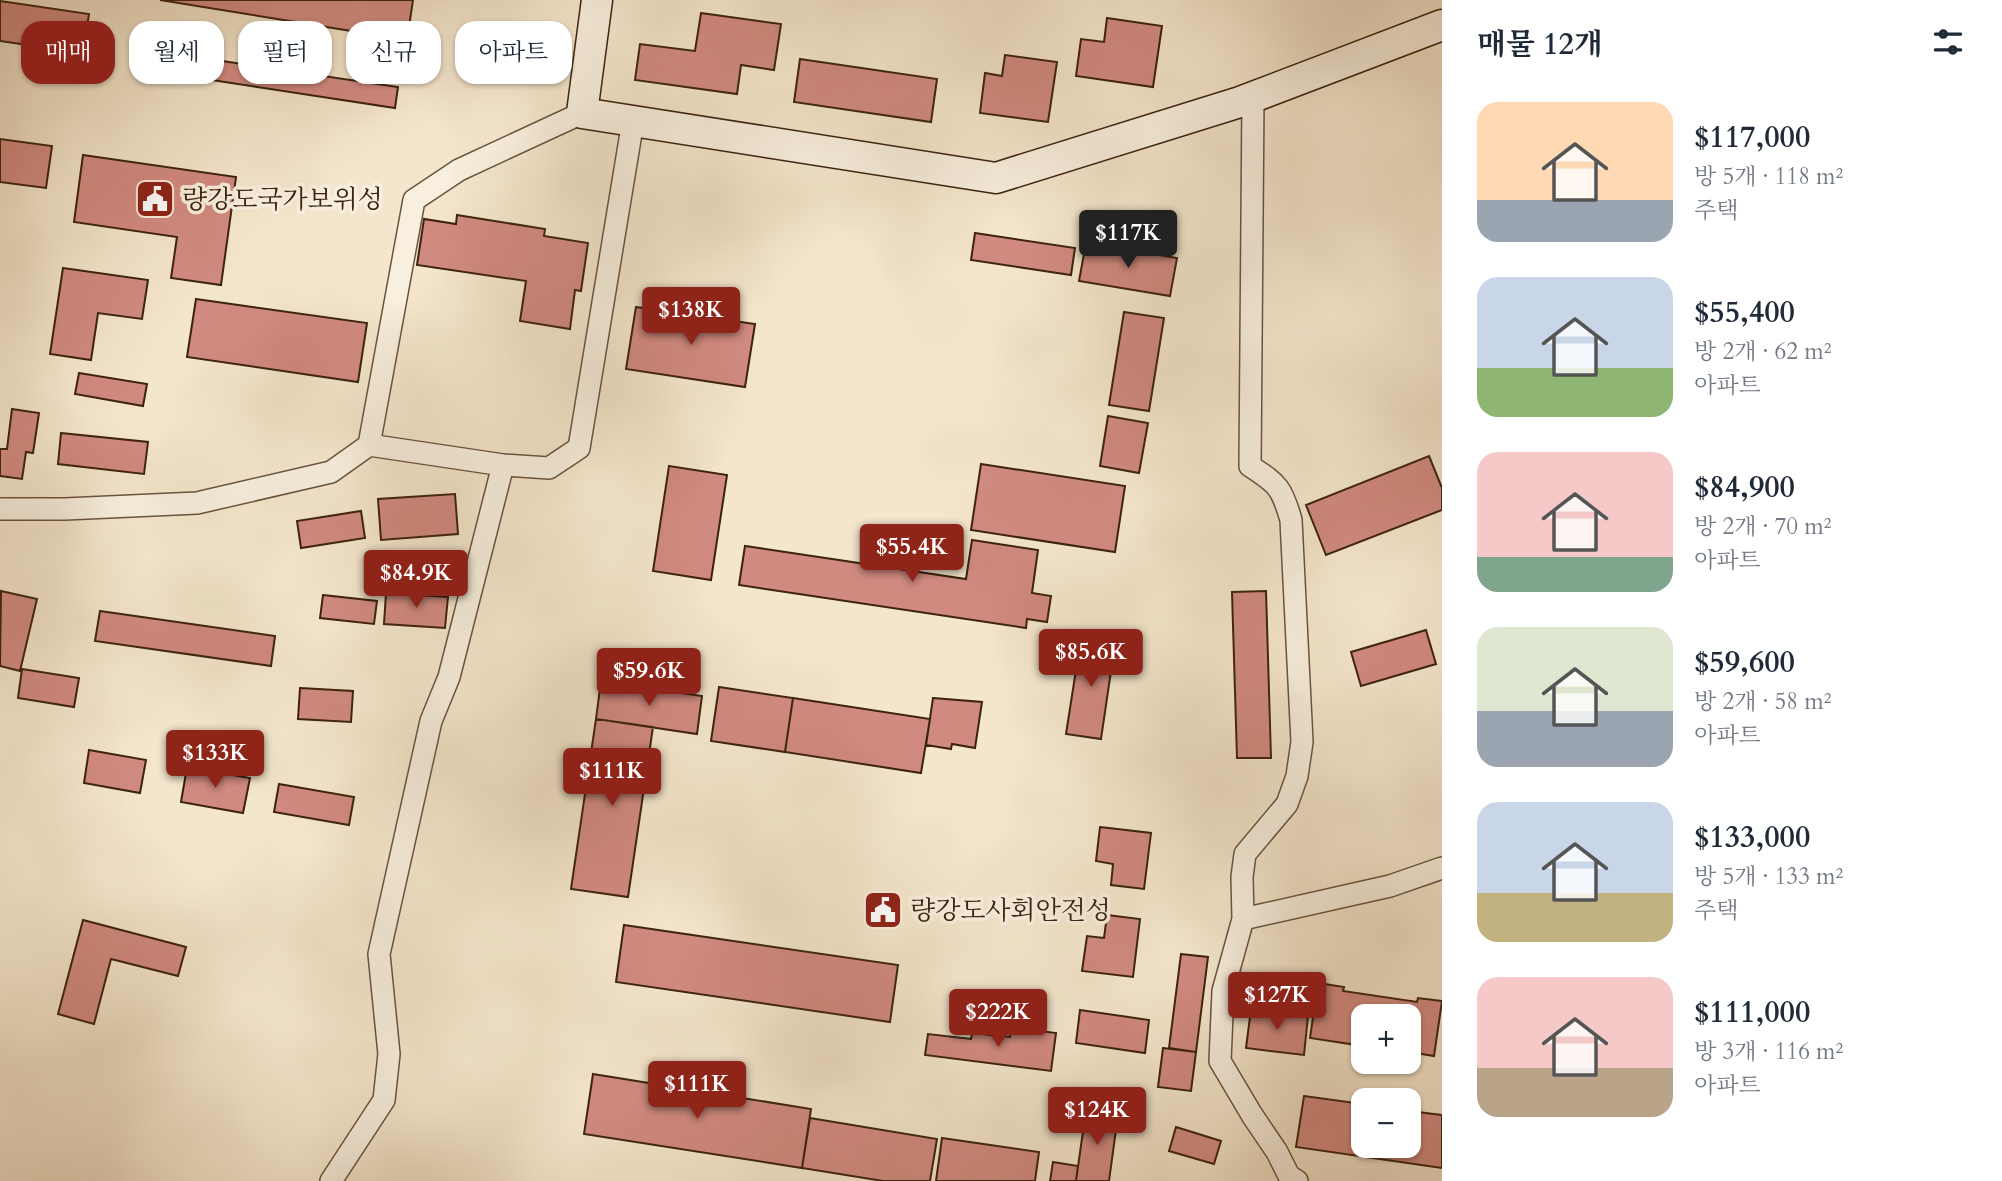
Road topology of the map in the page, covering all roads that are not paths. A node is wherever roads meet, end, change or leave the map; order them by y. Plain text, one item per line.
1 (597, 0) edge
2 (1442, 25) edge
3 (1253, 97) junction
4 (582, 113) junction
5 (633, 121) junction
6 (369, 445) junction
7 (503, 465) junction
8 (0, 509) edge
9 (1442, 867) edge
10 (1243, 919) junction
11 (331, 1181) edge
12 (1297, 1181) edge

1 - 4 main road
2 - 3 main road
3 - 5 main road
3 - 10 street
4 - 5 main road
4 - 6 street
5 - 7 street
6 - 7 street
6 - 8 street
7 - 11 street
9 - 10 street
10 - 12 street

